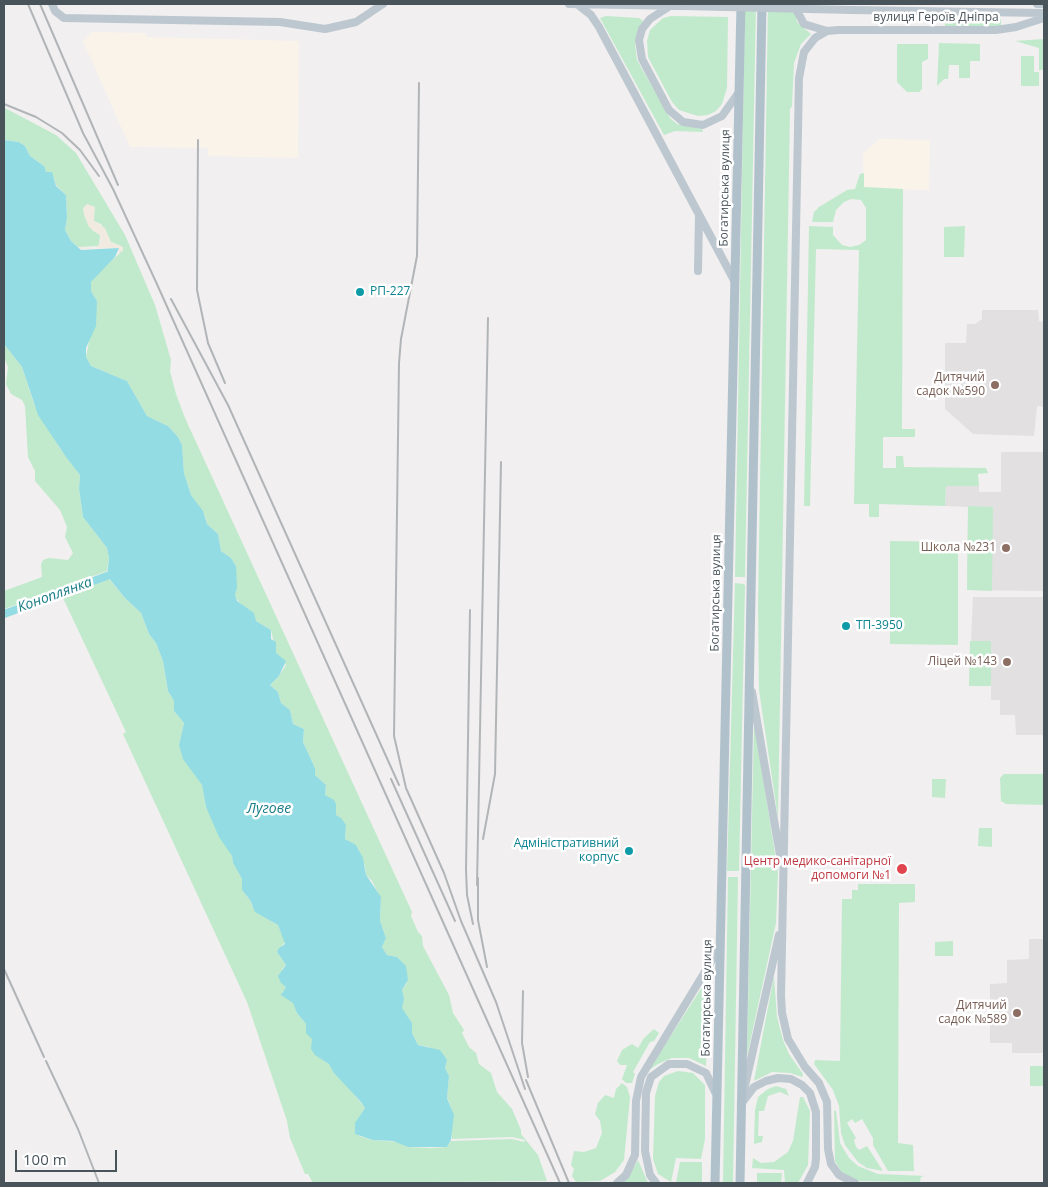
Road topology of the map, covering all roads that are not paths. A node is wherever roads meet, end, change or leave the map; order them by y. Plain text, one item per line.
1 (52, 4) edge
2 (383, 4) edge
3 (569, 4) edge
4 (577, 4) edge
5 (741, 4) edge
6 (762, 4) edge
7 (797, 4) edge
8 (1037, 4) edge
9 (1044, 4) edge
10 (670, 6) junction
11 (1044, 14) edge
12 (1044, 18) edge
13 (827, 31) junction
14 (739, 92) junction
15 (699, 213) junction
16 (698, 271) dead end
17 (736, 285) junction
18 (749, 678) junction
19 (784, 874) junction
20 (782, 918) junction
21 (720, 947) junction
22 (717, 1101) junction
23 (741, 1104) junction
24 (617, 1183) edge
25 (656, 1183) edge
26 (715, 1183) edge
27 (740, 1183) edge
28 (807, 1183) edge
29 (855, 1183) edge

1 - 2 main road
3 - 4 main road, вулиця Героїв Дніпра
4 - 10 main road, вулиця Героїв Дніпра
4 - 15 main road
5 - 14 main road, Богатирська вулиця
6 - 18 main road
7 - 13 main road
8 - 9 main road
10 - 11 main road, вулиця Героїв Дніпра, bridge
10 - 14 main road
12 - 13 main road, вулиця Героїв Дніпра
13 - 19 main road
14 - 17 main road, Богатирська вулиця
15 - 16 main road
15 - 17 main road
17 - 21 main road, Богатирська вулиця
18 - 19 main road
18 - 23 main road
19 - 20 main road
20 - 23 main road
20 - 29 main road
21 - 22 main road, Богатирська вулиця
21 - 24 main road
22 - 25 main road
22 - 26 main road, Богатирська вулиця
23 - 27 main road
23 - 28 main road

